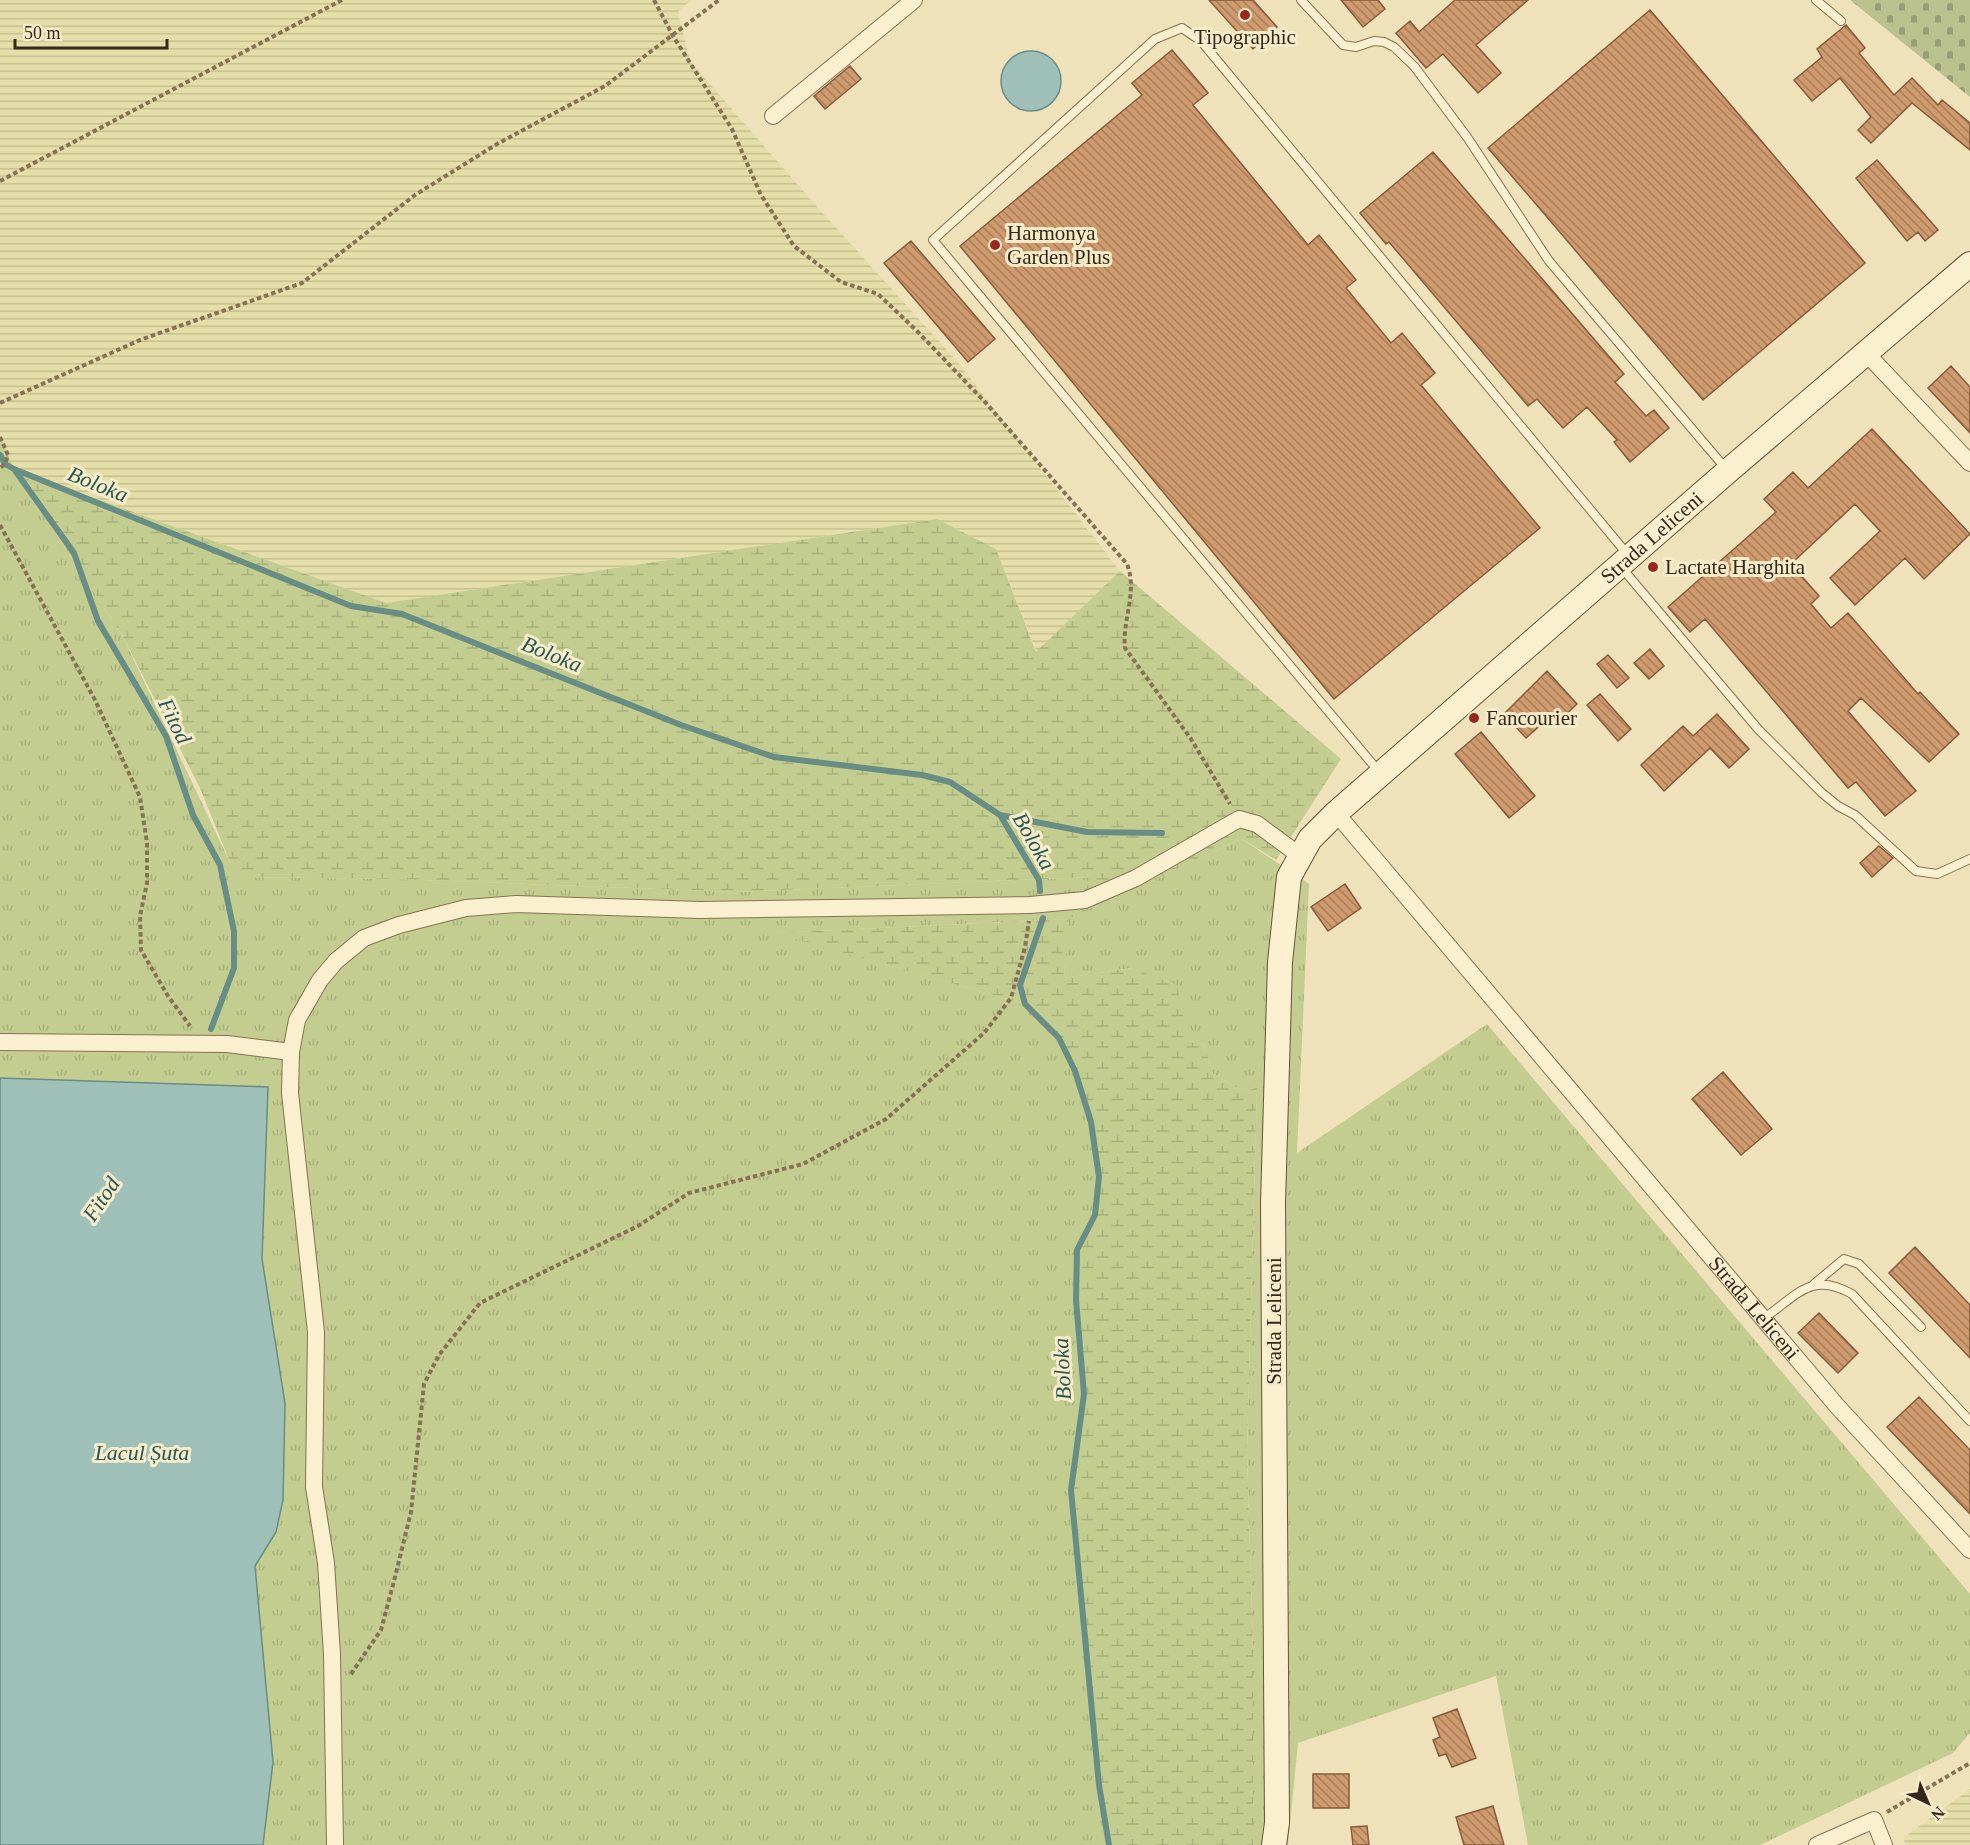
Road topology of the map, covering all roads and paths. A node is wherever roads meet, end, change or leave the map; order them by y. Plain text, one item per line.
1 (342, 0) edge
2 (654, 0) edge
3 (719, 0) edge
4 (914, 0) edge
5 (1301, 0) edge
6 (1816, 0) edge
7 (1841, 21) dead end
8 (673, 36) junction
9 (773, 116) dead end
10 (0, 181) edge
11 (1970, 264) edge
12 (1868, 354) junction
13 (1, 403) edge
14 (0, 437) edge
15 (1970, 463) edge
16 (0, 468) edge
17 (1728, 471) junction
18 (0, 525) edge
19 (1624, 561) junction
20 (1380, 773) junction
21 (1336, 813) junction
22 (1239, 819) junction
23 (1299, 855) junction
24 (1970, 859) edge
25 (1030, 905) junction
26 (0, 1042) edge
27 (203, 1044) junction
28 (291, 1052) junction
29 (1814, 1284) junction
30 (1764, 1318) junction
31 (1921, 1327) dead end
32 (1970, 1421) edge
33 (1970, 1550) edge
34 (333, 1700) junction
35 (1970, 1763) edge
36 (1874, 1820) junction
37 (335, 1845) edge
38 (1274, 1845) edge
39 (1817, 1845) edge
40 (1884, 1845) edge

1 - 10 path
2 - 8 path
3 - 8 path
4 - 9 street
5 - 17 lane
6 - 7 lane
8 - 13 path
8 - 22 path
11 - 12 main road, Strada Leliceni
12 - 15 street
12 - 17 main road, Strada Leliceni
14 - 16 path
17 - 19 main road, Strada Leliceni
18 - 27 path
19 - 20 main road, Strada Leliceni
19 - 20 lane
19 - 24 lane
20 - 21 main road, Strada Leliceni
21 - 23 main road, Strada Leliceni
21 - 30 street, Strada Leliceni
22 - 23 street
22 - 25 street
23 - 38 main road, Strada Leliceni
25 - 28 street
25 - 34 path
26 - 27 street
27 - 28 street
28 - 34 street
29 - 30 lane
29 - 31 lane
29 - 32 lane
30 - 33 street, Strada Leliceni
34 - 37 street
35 - 36 path
36 - 39 street
36 - 40 street

